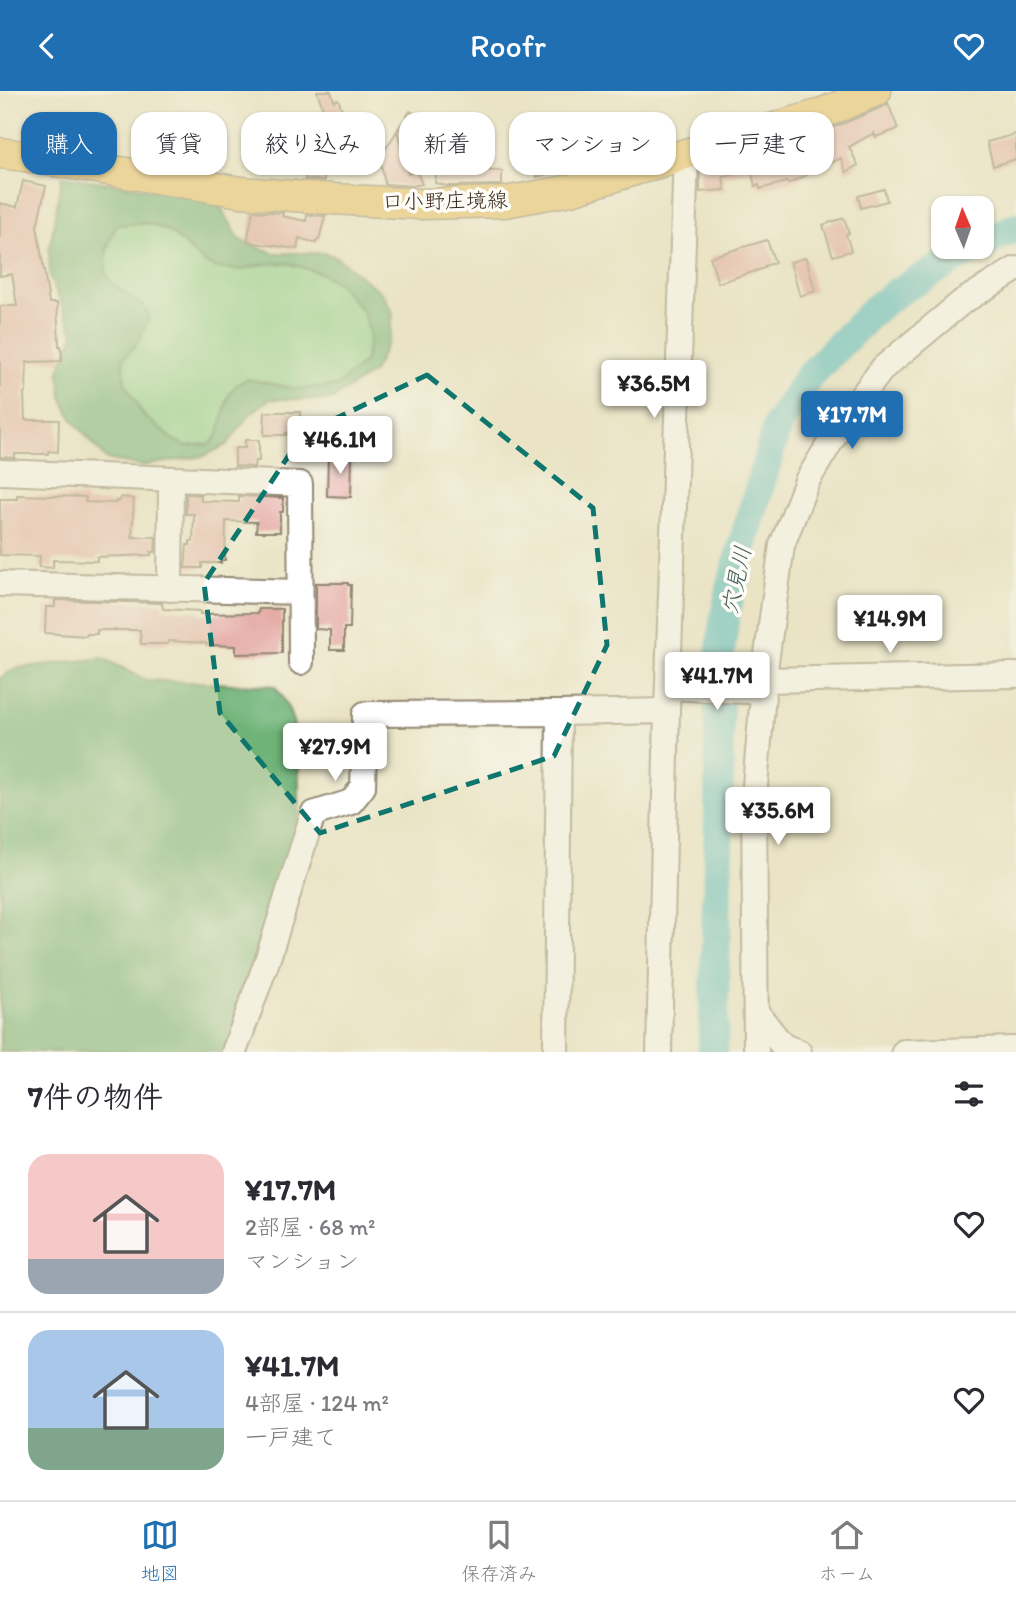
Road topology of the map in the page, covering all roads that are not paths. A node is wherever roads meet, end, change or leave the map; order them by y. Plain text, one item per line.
1 (876, 91) edge
2 (0, 153) edge
3 (686, 154) junction
4 (1016, 269) edge
5 (0, 472) edge
6 (171, 479) junction
7 (0, 584) edge
8 (170, 589) junction
9 (300, 592) junction
10 (301, 663) dead end
11 (1016, 675) edge
12 (756, 685) junction
13 (675, 695) junction
14 (559, 713) junction
15 (756, 1012) junction
16 (1016, 1049) edge
17 (234, 1052) edge
18 (556, 1052) edge
19 (659, 1052) edge
20 (756, 1052) edge
21 (800, 1052) edge
22 (904, 1052) edge

1 - 3 main road, 口小野庄境線
2 - 3 main road, 口小野庄境線
3 - 13 street
4 - 12 street
5 - 6 street
6 - 8 street
6 - 9 street
7 - 8 street
8 - 9 street
9 - 10 street
11 - 12 street
12 - 13 street
12 - 15 street
13 - 14 street
13 - 19 street
14 - 17 street
14 - 18 street
15 - 20 street
15 - 21 street
16 - 22 street

